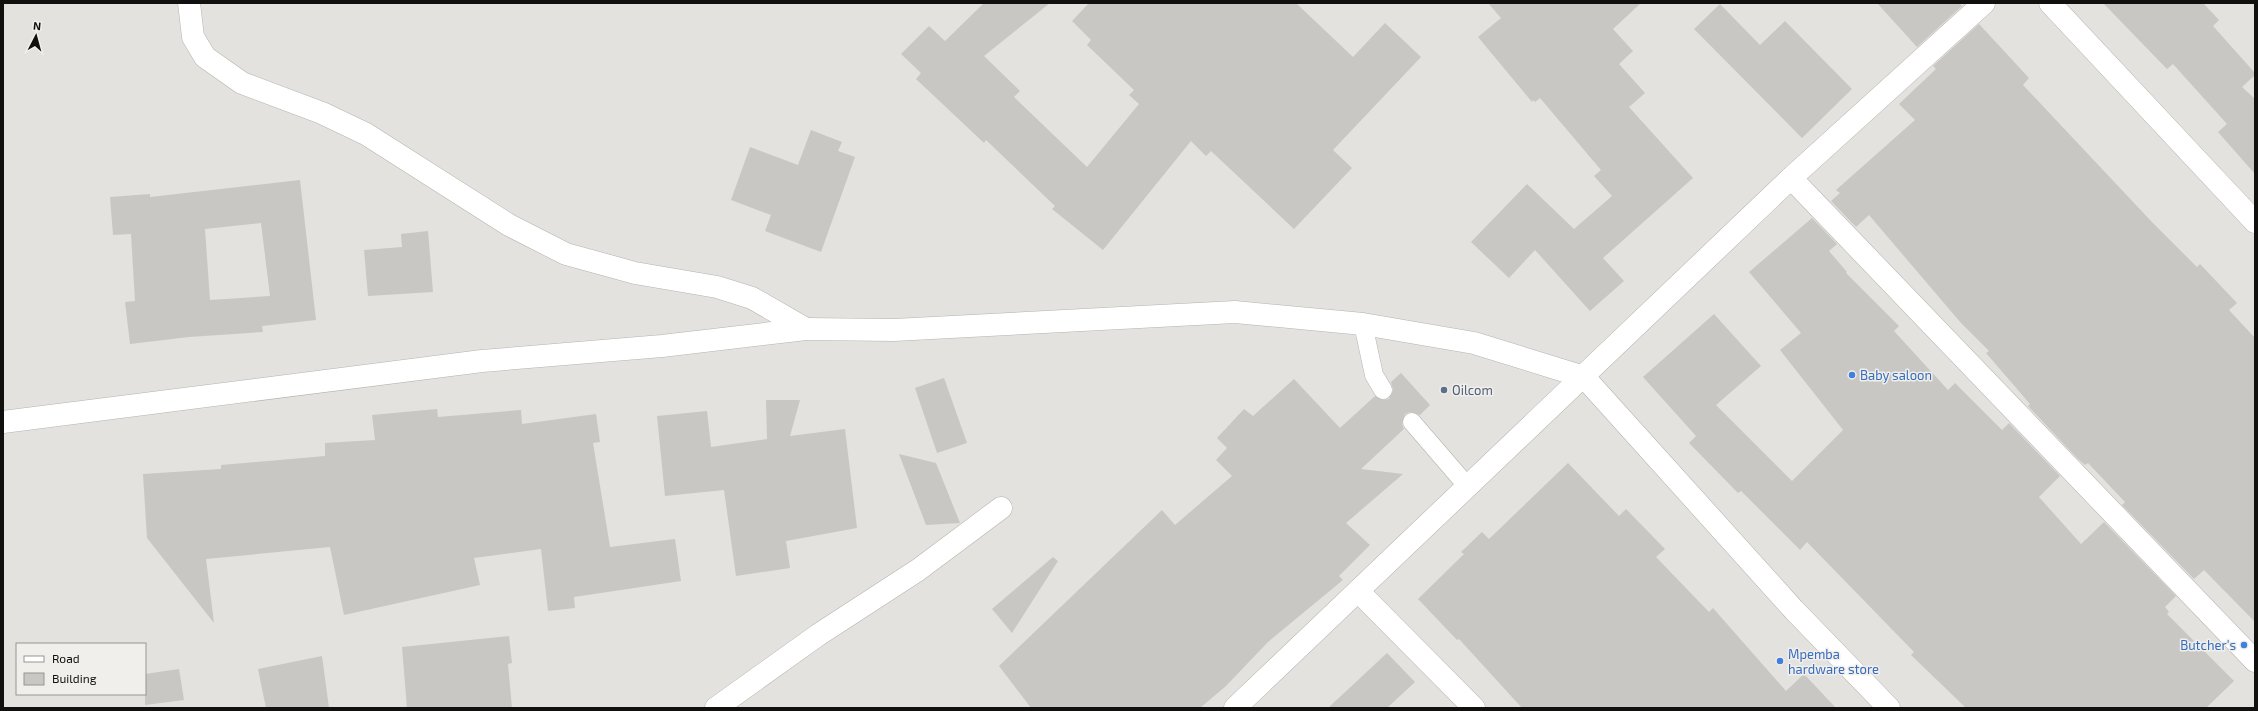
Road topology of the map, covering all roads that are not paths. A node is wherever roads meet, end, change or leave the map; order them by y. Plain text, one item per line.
1 (189, 3) edge
2 (1984, 3) edge
3 (2050, 3) edge
4 (1791, 178) junction
5 (2255, 222) edge
6 (1363, 324) junction
7 (806, 328) junction
8 (1584, 377) junction
9 (1382, 390) dead end
10 (3, 422) edge
11 (1412, 422) dead end
12 (1468, 487) junction
13 (1001, 508) dead end
14 (1358, 591) junction
15 (2255, 661) edge
16 (716, 708) edge
17 (1235, 708) edge
18 (1474, 708) edge
19 (1889, 708) edge

1 - 7 street
2 - 4 street
3 - 5 street
4 - 8 street
4 - 15 street
6 - 7 street
6 - 8 street
6 - 9 lane
7 - 10 street
8 - 12 street
8 - 19 street
11 - 12 lane
12 - 14 street
13 - 16 street
14 - 17 street
14 - 18 street

